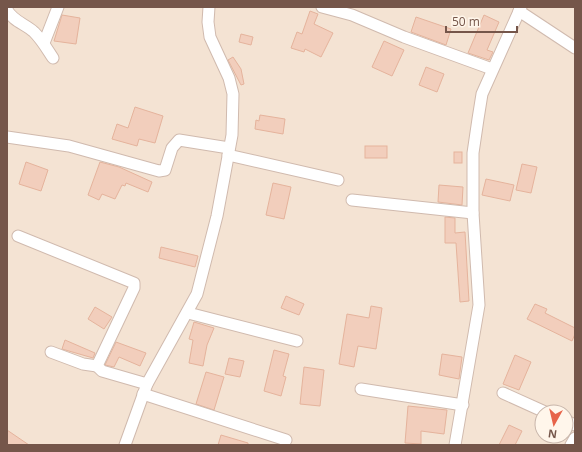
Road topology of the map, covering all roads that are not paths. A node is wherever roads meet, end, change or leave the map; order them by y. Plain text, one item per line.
1 (58, 7) edge
2 (209, 7) edge
3 (322, 7) edge
4 (520, 9) edge
5 (7, 10) edge
6 (44, 43) junction
7 (575, 48) edge
8 (53, 58) dead end
9 (492, 69) junction
10 (7, 137) edge
11 (229, 152) junction
12 (338, 180) dead end
13 (352, 200) dead end
14 (473, 213) junction
15 (18, 236) dead end
16 (188, 313) junction
17 (297, 341) dead end
18 (51, 352) dead end
19 (97, 366) junction
20 (145, 389) junction
21 (361, 389) dead end
22 (503, 393) dead end
23 (463, 405) junction
24 (534, 407) edge
25 (575, 438) edge
26 (286, 440) dead end
27 (125, 445) edge
28 (455, 445) edge
29 (572, 445) edge

1 - 6 street
2 - 11 street
3 - 9 street
4 - 7 street
4 - 9 street
5 - 6 street
6 - 8 street
9 - 14 street
10 - 11 street
11 - 12 street
11 - 16 street
13 - 14 street
14 - 23 street
15 - 19 street
16 - 17 street
16 - 20 street
18 - 19 street
19 - 20 street
20 - 26 street
20 - 27 street
21 - 23 street
22 - 24 street
23 - 28 street
25 - 29 street

